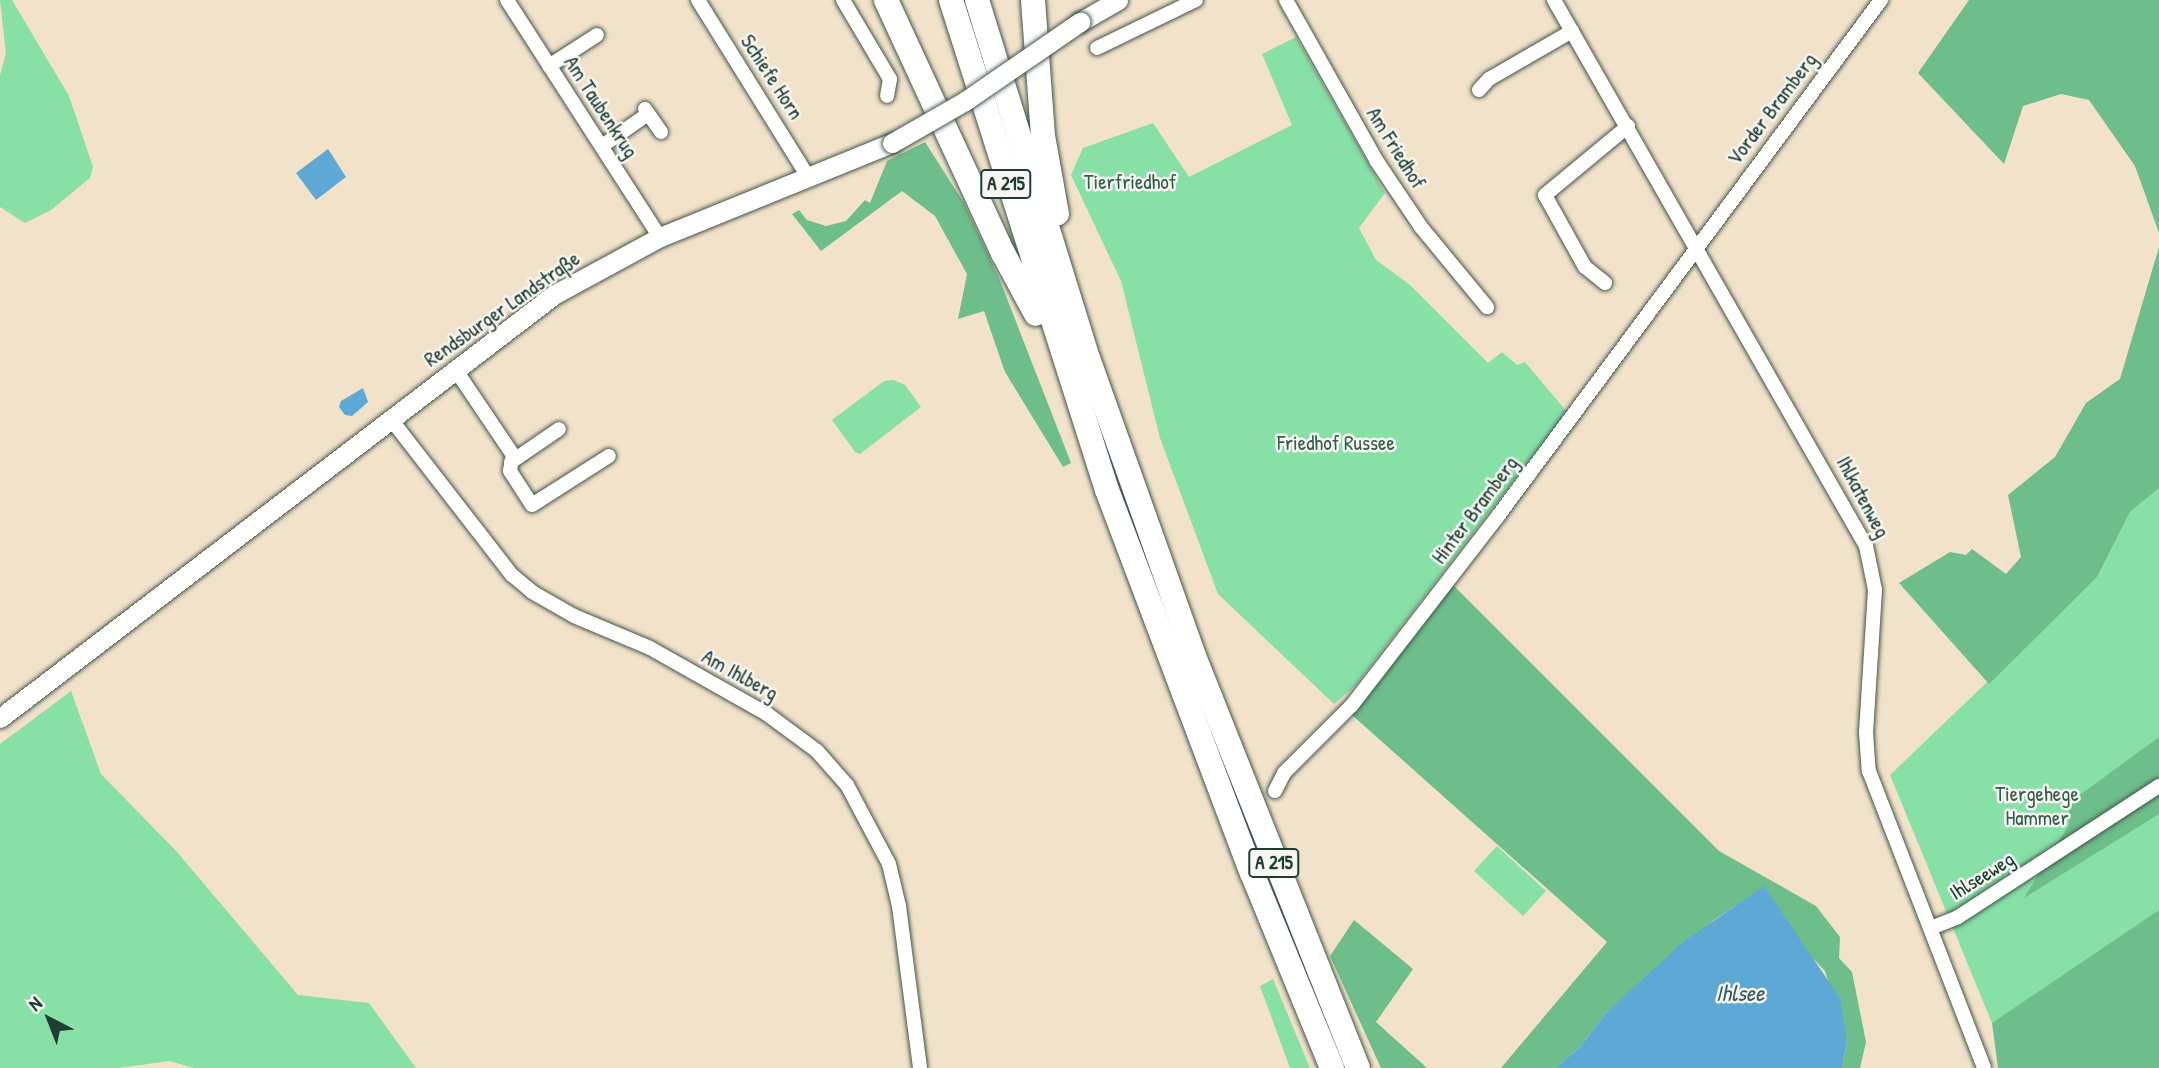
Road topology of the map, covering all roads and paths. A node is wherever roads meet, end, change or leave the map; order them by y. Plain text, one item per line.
1 (507, 0) edge
2 (698, 0) edge
3 (844, 0) edge
4 (886, 0) edge
5 (951, 0) edge
6 (977, 0) edge
7 (1033, 0) edge
8 (1118, 0) edge
9 (1196, 0) edge
10 (1286, 0) edge
11 (1554, 0) edge
12 (1881, 0) edge
13 (1572, 31) junction
14 (596, 34) dead end
15 (1097, 48) dead end
16 (549, 66) junction
17 (1479, 90) dead end
18 (887, 96) dead end
19 (1629, 126) junction
20 (661, 132) dead end
21 (601, 146) junction
22 (808, 178) junction
23 (660, 237) junction
24 (1697, 243) junction
25 (1605, 284) dead end
26 (1487, 307) dead end
27 (1077, 362) junction
28 (455, 369) junction
29 (395, 414) junction
30 (559, 429) dead end
31 (609, 456) dead end
32 (511, 462) junction
33 (0, 718) edge
34 (2159, 786) edge
35 (1275, 791) dead end
36 (1931, 928) junction
37 (920, 1068) edge
38 (1332, 1068) edge
39 (1358, 1068) edge
40 (1983, 1068) edge

1 - 16 street, Am Taubenkrug
2 - 22 street, Schiefe Horn
3 - 18 street
4 - 27 highway
5 - 27 highway, A 215
6 - 27 highway, A 215
7 - 27 highway
8 - 22 street, Rendsburger Landstraße, bridge
9 - 15 street
10 - 26 street, Am Friedhof
11 - 13 street, Ihlkatenweg
12 - 24 street, Vorder Bramberg
13 - 17 street
13 - 19 street, Ihlkatenweg
14 - 16 street
16 - 21 street, Am Taubenkrug
19 - 24 street, Ihlkatenweg
19 - 25 street
20 - 21 street
21 - 23 street, Am Taubenkrug
22 - 23 street, Rendsburger Landstraße
23 - 28 street, Rendsburger Landstraße
24 - 35 street, Hinter Bramberg
24 - 36 street, Ihlkatenweg
27 - 38 highway, A 215
27 - 39 highway, A 215
28 - 29 street, Rendsburger Landstraße
28 - 32 street
29 - 33 street, Rendsburger Landstraße
29 - 37 street, Am Ihlberg
30 - 32 street
31 - 32 street
34 - 36 street, Ihlseeweg
36 - 40 street, Ihlkatenweg

